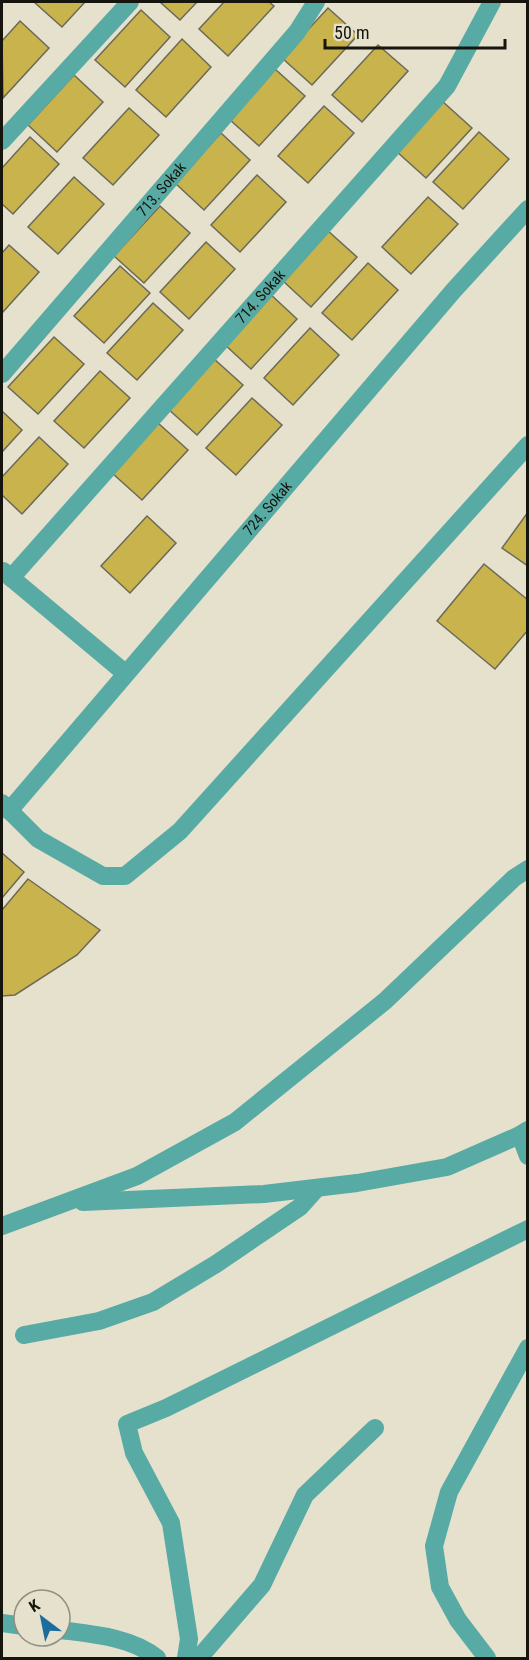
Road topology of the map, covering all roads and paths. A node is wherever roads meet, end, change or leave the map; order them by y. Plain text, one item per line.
1 (130, 2) edge
2 (316, 2) edge
3 (492, 2) edge
4 (2, 141) edge
5 (528, 209) edge
6 (2, 374) edge
7 (528, 445) edge
8 (6, 574) edge
9 (125, 673) junction
10 (5, 807) edge
11 (528, 869) edge
12 (524, 1133) edge
13 (528, 1156) edge
14 (317, 1188) junction
15 (66, 1203) junction
16 (2, 1226) edge
17 (528, 1229) edge
18 (24, 1335) dead end
19 (528, 1348) edge
20 (375, 1428) dead end
21 (72, 1632) edge
22 (157, 1659) edge
23 (186, 1659) edge
24 (199, 1659) edge
25 (487, 1659) edge

1 - 4 street
2 - 6 street, 713. Sokak
3 - 8 street, 714. Sokak
5 - 9 street, 724. Sokak
7 - 10 street
8 - 9 street
9 - 10 street, 724. Sokak
11 - 15 street
12 - 13 street
12 - 14 street
14 - 15 street
14 - 18 street
15 - 16 street
17 - 23 street
19 - 25 street
20 - 24 street
21 - 22 street

